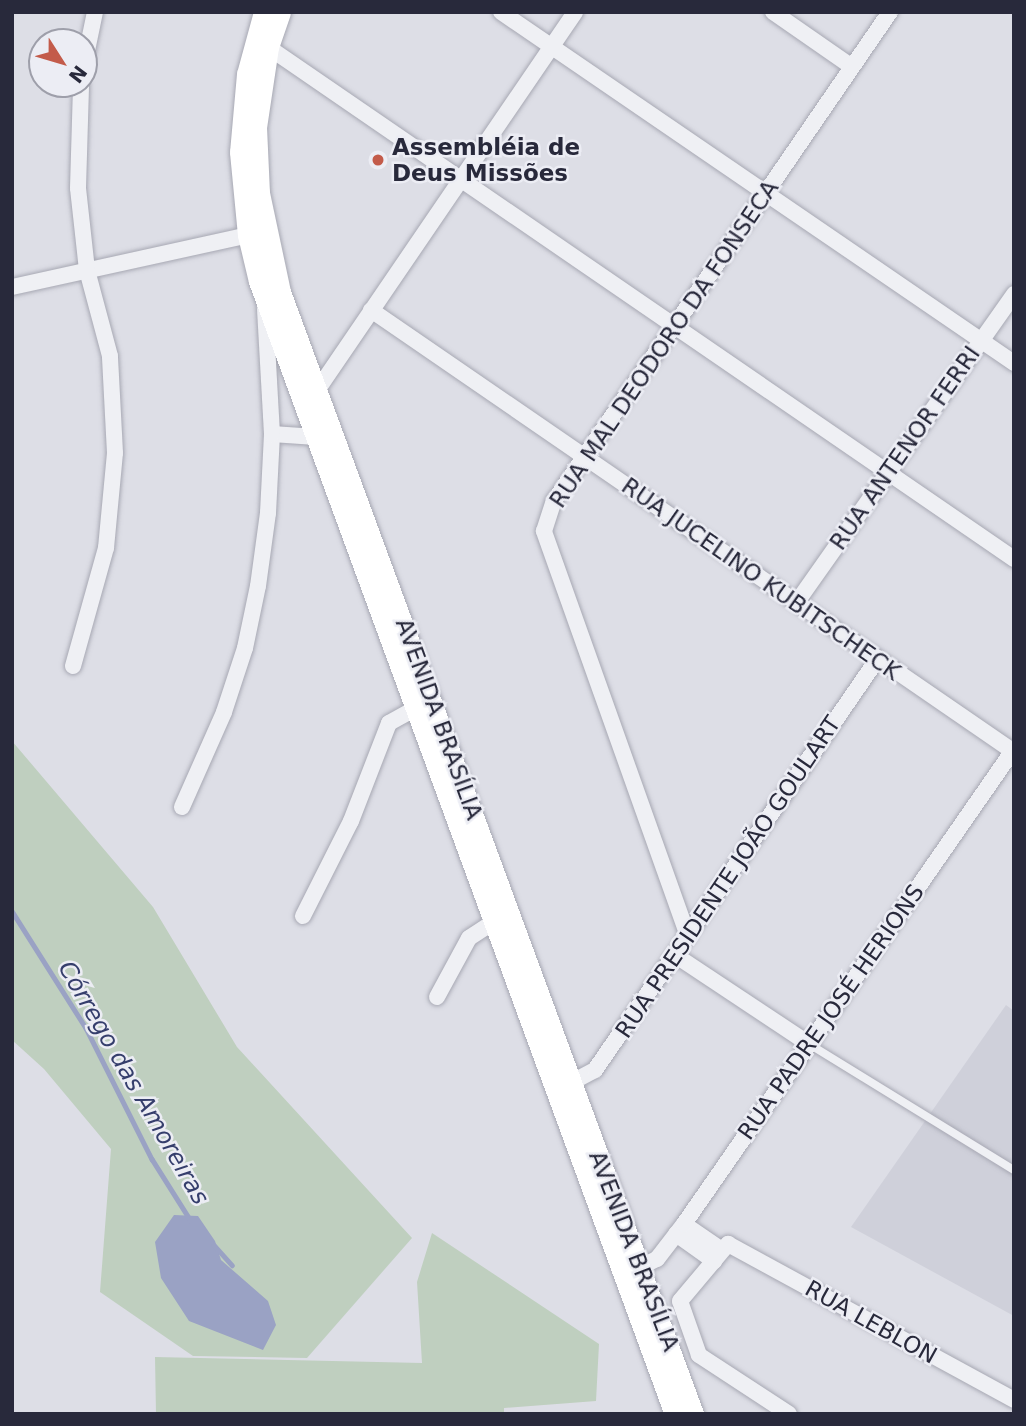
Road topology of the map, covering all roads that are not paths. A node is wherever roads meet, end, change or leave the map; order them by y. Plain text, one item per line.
1 (264, 12) edge
2 (280, 12) edge
3 (501, 12) edge
4 (575, 12) edge
5 (773, 12) edge
6 (890, 12) edge
7 (268, 47) junction
8 (552, 47) junction
9 (852, 67) junction
10 (81, 98) edge
11 (461, 179) junction
12 (765, 193) junction
13 (248, 235) junction
14 (87, 270) junction
15 (12, 287) edge
16 (1014, 294) edge
17 (264, 295) junction
18 (371, 310) junction
19 (675, 325) junction
20 (981, 341) junction
21 (1014, 363) edge
22 (317, 392) junction
23 (272, 434) junction
24 (316, 437) junction
25 (584, 457) junction
26 (889, 473) junction
27 (1014, 559) edge
28 (797, 602) junction
29 (877, 659) junction
30 (73, 666) dead end
31 (416, 708) junction
32 (1013, 751) edge
33 (182, 807) dead end
34 (303, 916) dead end
35 (492, 923) junction
36 (688, 936) junction
37 (675, 955) junction
38 (437, 997) dead end
39 (809, 1044) junction
40 (564, 1087) junction
41 (1014, 1170) edge
42 (680, 1229) junction
43 (721, 1252) junction
44 (632, 1271) junction
45 (1014, 1400) edge
46 (675, 1414) edge
47 (694, 1414) edge
48 (789, 1414) edge

1 - 13 main road, AVENIDA BRASÍLIA
2 - 7 main road, AVENIDA BRASÍLIA
3 - 8 street
4 - 8 street
5 - 9 street
6 - 9 street, RUA MAL DEODORO DA FONSECA
7 - 11 street
7 - 22 main road, AVENIDA BRASÍLIA
8 - 11 street
8 - 12 street
9 - 12 street, RUA MAL DEODORO DA FONSECA
10 - 14 street
11 - 18 street
11 - 19 street
12 - 19 street, RUA MAL DEODORO DA FONSECA
12 - 20 street
13 - 14 street
13 - 17 main road, AVENIDA BRASÍLIA
14 - 15 street
14 - 30 street
16 - 20 street, RUA ANTENOR FERRI
17 - 23 street
17 - 24 main road, AVENIDA BRASÍLIA
18 - 22 street
18 - 25 street, RUA JUCELINO KUBITSCHECK
19 - 25 street, RUA MAL DEODORO DA FONSECA
19 - 26 street
20 - 21 street
20 - 26 street, RUA ANTENOR FERRI
22 - 40 main road, AVENIDA BRASÍLIA
23 - 24 street
23 - 33 street
24 - 31 main road, AVENIDA BRASÍLIA
25 - 28 street, RUA JUCELINO KUBITSCHECK
25 - 36 street, RUA MAL DEODORO DA FONSECA
26 - 27 street
26 - 28 street, RUA ANTENOR FERRI
28 - 29 street, RUA JUCELINO KUBITSCHECK
29 - 32 street, RUA JUCELINO KUBITSCHECK
29 - 36 street, RUA PRESIDENTE JOÃO GOULART
31 - 34 street
31 - 35 main road, AVENIDA BRASÍLIA
32 - 39 street, RUA PADRE JOSÉ HERIONS
35 - 38 street
35 - 40 main road, AVENIDA BRASÍLIA
36 - 37 street, RUA PRESIDENTE JOÃO GOULART
37 - 39 street
37 - 40 street, RUA PRESIDENTE JOÃO GOULART
39 - 41 lane
39 - 42 street, RUA PADRE JOSÉ HERIONS
40 - 44 main road, AVENIDA BRASÍLIA
42 - 43 street, RUA LEBLON
42 - 44 street, RUA PADRE JOSÉ HERIONS
43 - 45 street, RUA LEBLON
43 - 48 street
44 - 46 main road, AVENIDA BRASÍLIA
44 - 47 main road, AVENIDA BRASÍLIA

